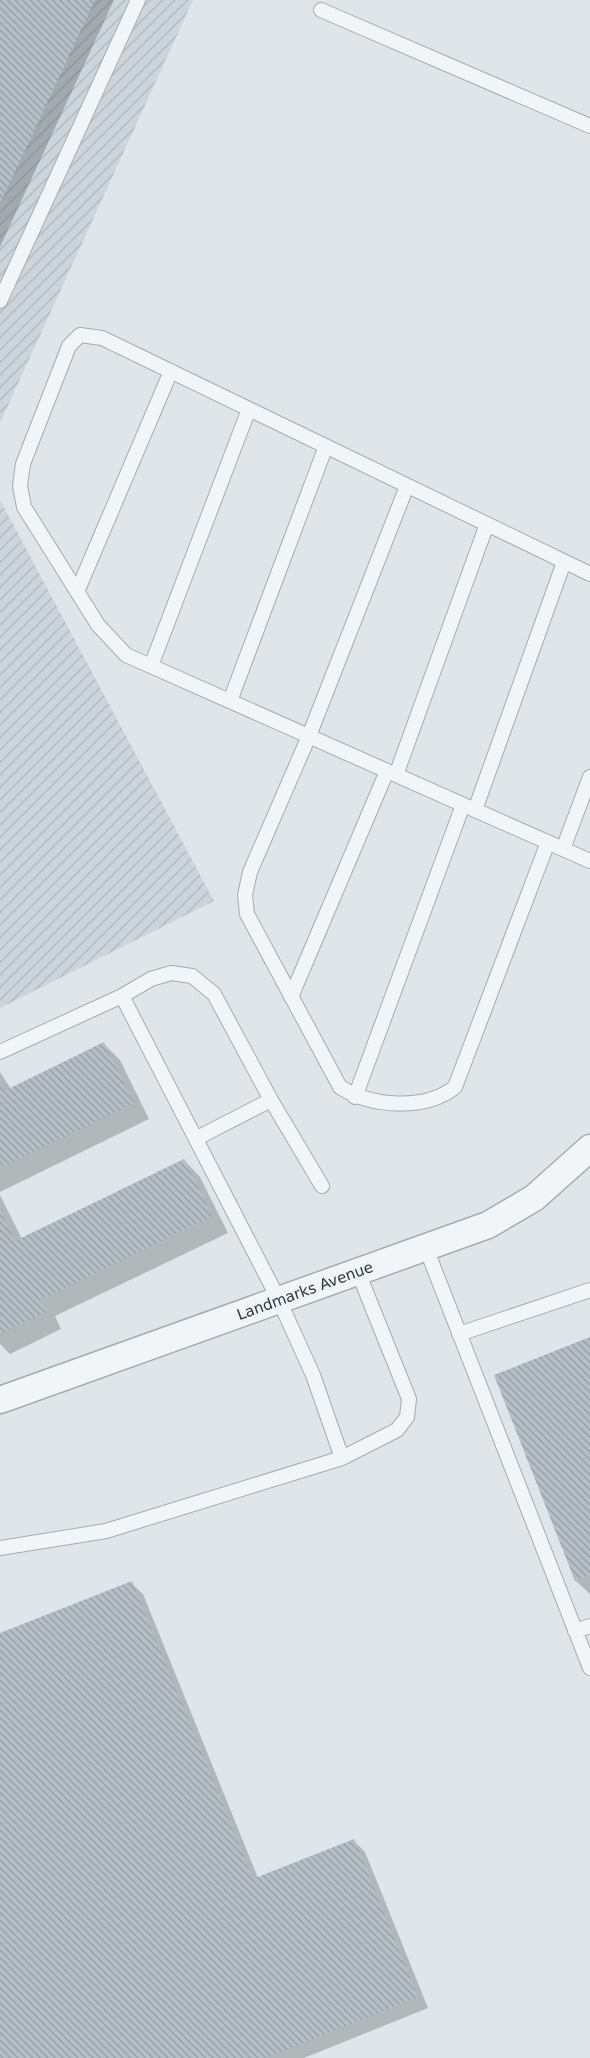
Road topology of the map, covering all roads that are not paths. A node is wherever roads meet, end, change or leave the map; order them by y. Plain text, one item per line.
1 (138, 0) edge
2 (321, 10) dead end
3 (590, 126) edge
4 (0, 301) edge
5 (171, 371) junction
6 (249, 409) junction
7 (326, 446) junction
8 (408, 486) junction
9 (487, 524) junction
10 (564, 562) junction
11 (590, 574) edge
12 (77, 592) junction
13 (151, 666) junction
14 (230, 701) junction
15 (309, 736) junction
16 (392, 773) junction
17 (590, 777) edge
18 (469, 807) junction
19 (548, 842) junction
20 (564, 849) junction
21 (590, 861) edge
22 (122, 996) junction
23 (291, 996) junction
24 (0, 1052) edge
25 (355, 1097) junction
26 (271, 1100) junction
27 (197, 1138) junction
28 (590, 1148) edge
29 (322, 1186) dead end
30 (426, 1248) junction
31 (358, 1272) junction
32 (590, 1290) edge
33 (279, 1300) junction
34 (459, 1334) junction
35 (0, 1400) edge
36 (342, 1458) junction
37 (0, 1548) edge
38 (590, 1626) edge
39 (575, 1631) junction
40 (590, 1668) edge

1 - 4 lane
2 - 3 lane
5 - 6 lane
5 - 12 lane
5 - 12 lane
6 - 7 lane
6 - 13 lane
7 - 8 lane
7 - 14 lane
8 - 9 lane
8 - 15 lane
9 - 10 lane
9 - 16 lane
10 - 11 lane
10 - 18 lane
12 - 13 lane
13 - 14 lane
14 - 15 lane
15 - 16 lane
15 - 23 lane
16 - 18 lane
16 - 23 lane
17 - 20 lane
18 - 19 lane
18 - 25 lane
19 - 20 lane
19 - 25 lane
20 - 21 lane
22 - 24 lane
22 - 26 lane
22 - 27 lane
23 - 25 lane
26 - 27 lane
26 - 29 lane
27 - 33 lane
28 - 30 street, Landmarks Avenue
30 - 31 street, Landmarks Avenue
30 - 34 lane
31 - 33 street, Landmarks Avenue
31 - 36 lane
32 - 34 lane
33 - 35 street, Landmarks Avenue
33 - 36 lane
34 - 39 lane
36 - 37 lane
38 - 39 lane
39 - 40 lane

